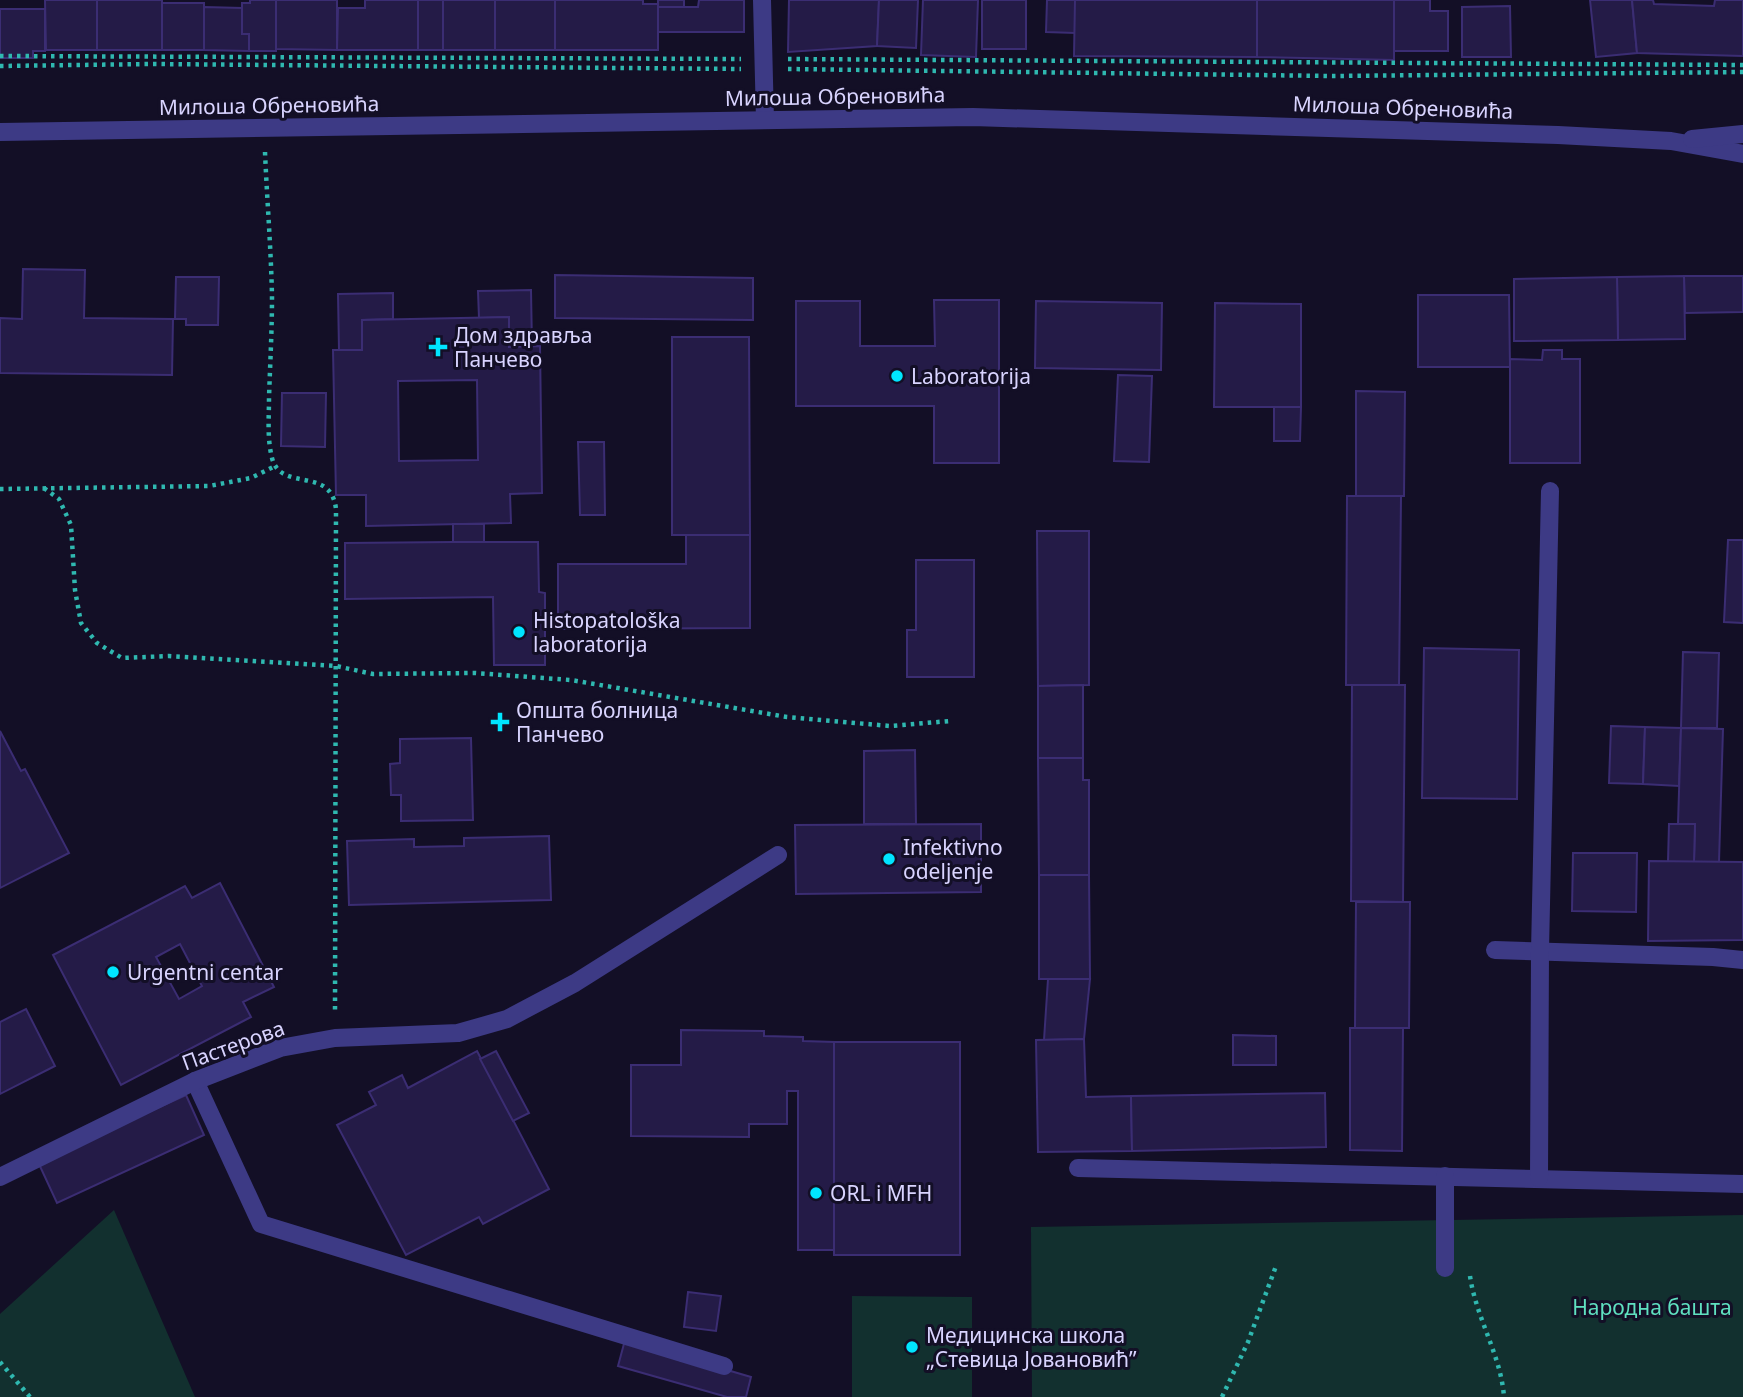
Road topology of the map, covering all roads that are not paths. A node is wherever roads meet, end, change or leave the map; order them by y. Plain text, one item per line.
1 (762, 0) edge
2 (765, 120) junction
3 (0, 132) edge
4 (1743, 134) edge
5 (1671, 141) junction
6 (1738, 155) edge
7 (1550, 491) dead end
8 (778, 855) dead end
9 (1495, 950) dead end
10 (1540, 951) junction
11 (1743, 960) edge
12 (195, 1081) junction
13 (1078, 1168) dead end
14 (1445, 1176) junction
15 (0, 1177) edge
16 (1539, 1178) junction
17 (1743, 1184) edge
18 (1445, 1268) dead end
19 (724, 1366) dead end

1 - 2 street
2 - 3 street, Милоша Обреновића
2 - 5 street, Милоша Обреновића
4 - 5 street
5 - 6 street
7 - 10 street
8 - 12 street, Пастерова
9 - 10 street
10 - 11 street
10 - 16 street
12 - 15 street, Пастерова
12 - 19 street
13 - 14 street
14 - 16 street
14 - 18 street
16 - 17 street

